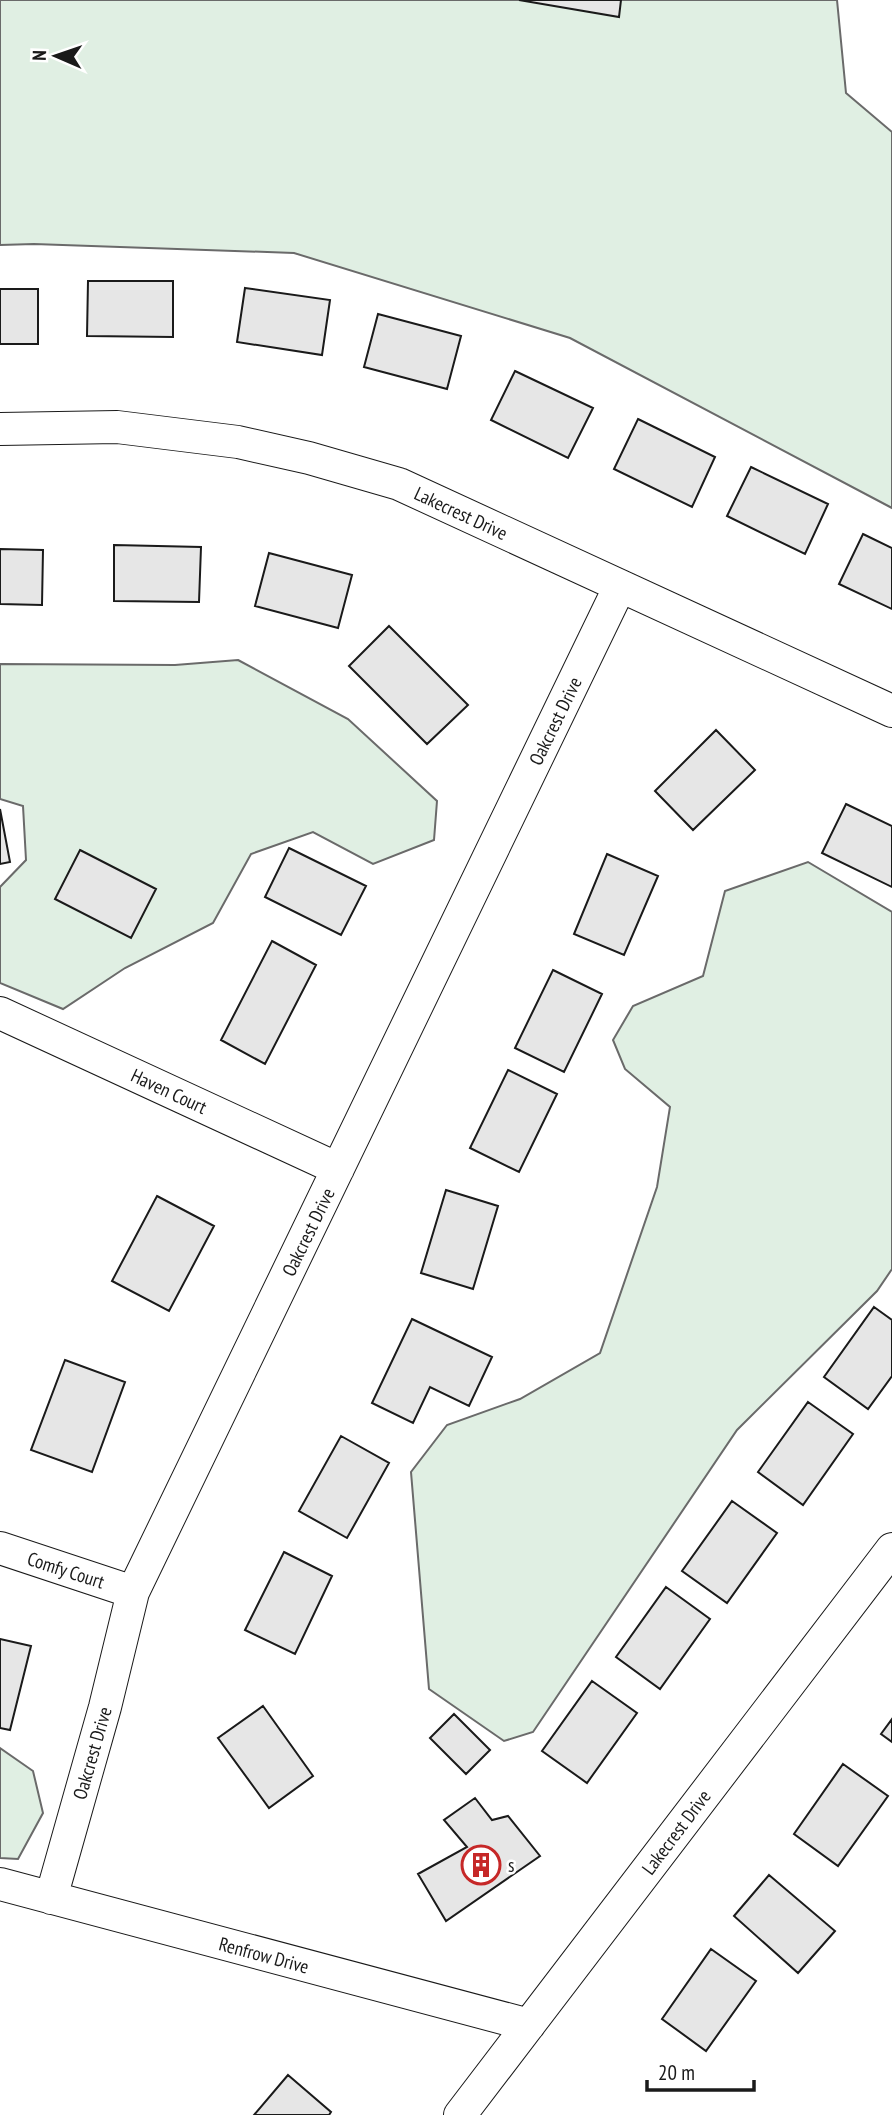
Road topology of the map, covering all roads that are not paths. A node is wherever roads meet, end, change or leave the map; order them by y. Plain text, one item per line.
1 (0, 429) edge
2 (620, 586) junction
3 (892, 711) edge
4 (0, 1013) edge
5 (338, 1169) junction
6 (0, 1548) edge
7 (892, 1549) edge
8 (133, 1592) junction
9 (0, 1884) edge
10 (51, 1898) junction
11 (528, 2025) junction
12 (460, 2115) edge

1 - 2 street, Lakecrest Drive
2 - 3 street, Lakecrest Drive
2 - 5 street, Oakcrest Drive
4 - 5 street, Haven Court
5 - 8 street, Oakcrest Drive
6 - 8 street, Comfy Court
7 - 11 street, Lakecrest Drive
8 - 10 street, Oakcrest Drive
9 - 10 street, Renfrow Drive
10 - 11 street, Renfrow Drive
11 - 12 street, Lakecrest Drive

